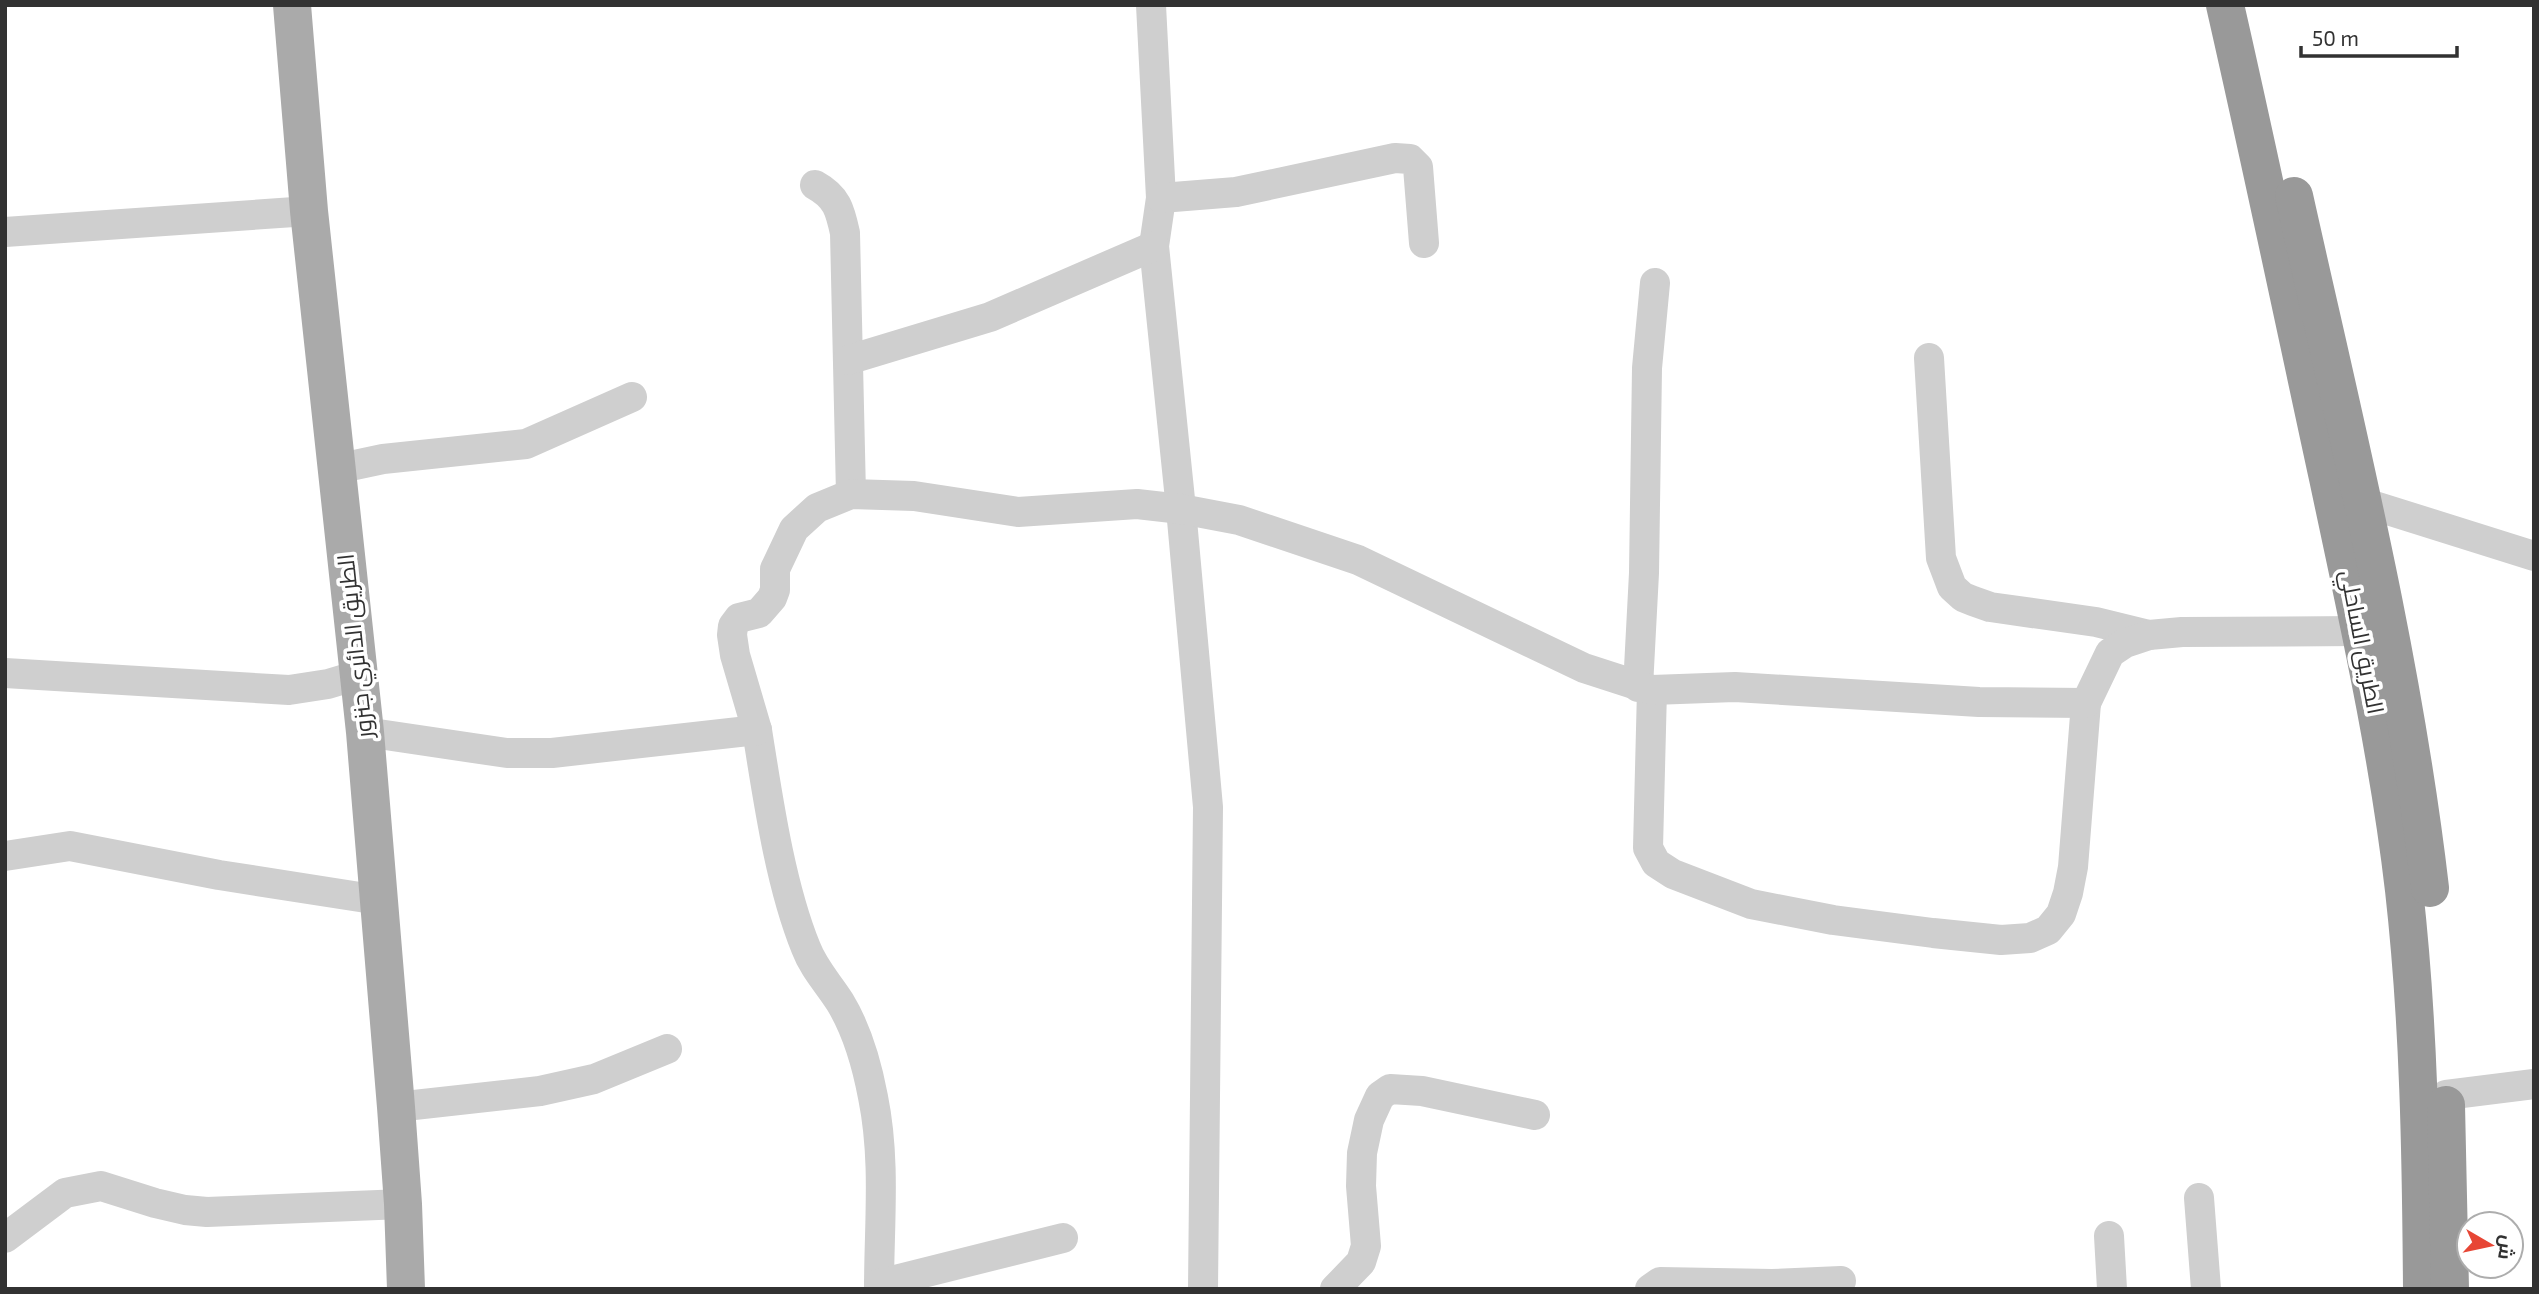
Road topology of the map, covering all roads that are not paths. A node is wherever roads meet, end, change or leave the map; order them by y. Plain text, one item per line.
1 (292, 5) edge
2 (1151, 5) edge
3 (2225, 5) edge
4 (2252, 5) edge
5 (816, 185) dead end
6 (1161, 198) junction
7 (309, 211) junction
8 (5, 232) edge
9 (1424, 243) dead end
10 (1154, 246) junction
11 (1656, 283) dead end
12 (1929, 358) dead end
13 (848, 359) junction
14 (632, 397) dead end
15 (336, 469) junction
16 (850, 494) junction
17 (2362, 502) junction
18 (1181, 509) junction
19 (2534, 556) edge
20 (2361, 631) junction
21 (2149, 635) junction
22 (5, 673) edge
23 (358, 675) junction
24 (1645, 688) junction
25 (2086, 703) junction
26 (757, 730) junction
27 (365, 732) junction
28 (5, 856) edge
29 (379, 900) junction
30 (667, 1049) dead end
31 (2534, 1084) edge
32 (2446, 1095) junction
33 (396, 1107) junction
34 (1535, 1115) dead end
35 (2199, 1198) dead end
36 (403, 1204) junction
37 (2109, 1236) dead end
38 (5, 1238) edge
39 (1063, 1238) dead end
40 (1841, 1282) dead end
41 (879, 1286) edge
42 (406, 1289) edge
43 (1203, 1289) edge
44 (1335, 1289) edge
45 (1650, 1289) edge
46 (2112, 1289) edge
47 (2206, 1289) edge
48 (2421, 1289) edge
49 (2450, 1289) edge

1 - 7 main road, الطريق الدائري جنزور
2 - 6 street
3 - 20 highway, الطريق الساحلي
4 - 17 highway, الطريق الساحلي
5 - 13 street
6 - 9 street
6 - 10 street
7 - 8 street
7 - 15 main road, الطريق الدائري جنزور
10 - 13 street
10 - 18 street
11 - 24 street
12 - 21 street
13 - 16 street
14 - 15 street
15 - 23 main road, الطريق الدائري جنزور
16 - 18 street
16 - 26 street
17 - 19 street
17 - 32 highway, الطريق الساحلي
18 - 24 street
18 - 43 street
20 - 21 street
20 - 48 highway, الطريق الساحلي
21 - 25 street
22 - 23 street
23 - 27 main road, الطريق الدائري جنزور
24 - 25 street
24 - 25 street
26 - 27 street
26 - 41 street
27 - 29 main road, الطريق الدائري جنزور
28 - 29 street
29 - 33 main road, الطريق الدائري جنزور
30 - 33 street
31 - 32 street
32 - 49 highway, الطريق الساحلي
33 - 36 main road, الطريق الدائري جنزور
34 - 44 street
35 - 47 street
36 - 38 street
36 - 42 main road, الطريق الدائري جنزور
37 - 46 street
39 - 41 street
40 - 45 street

